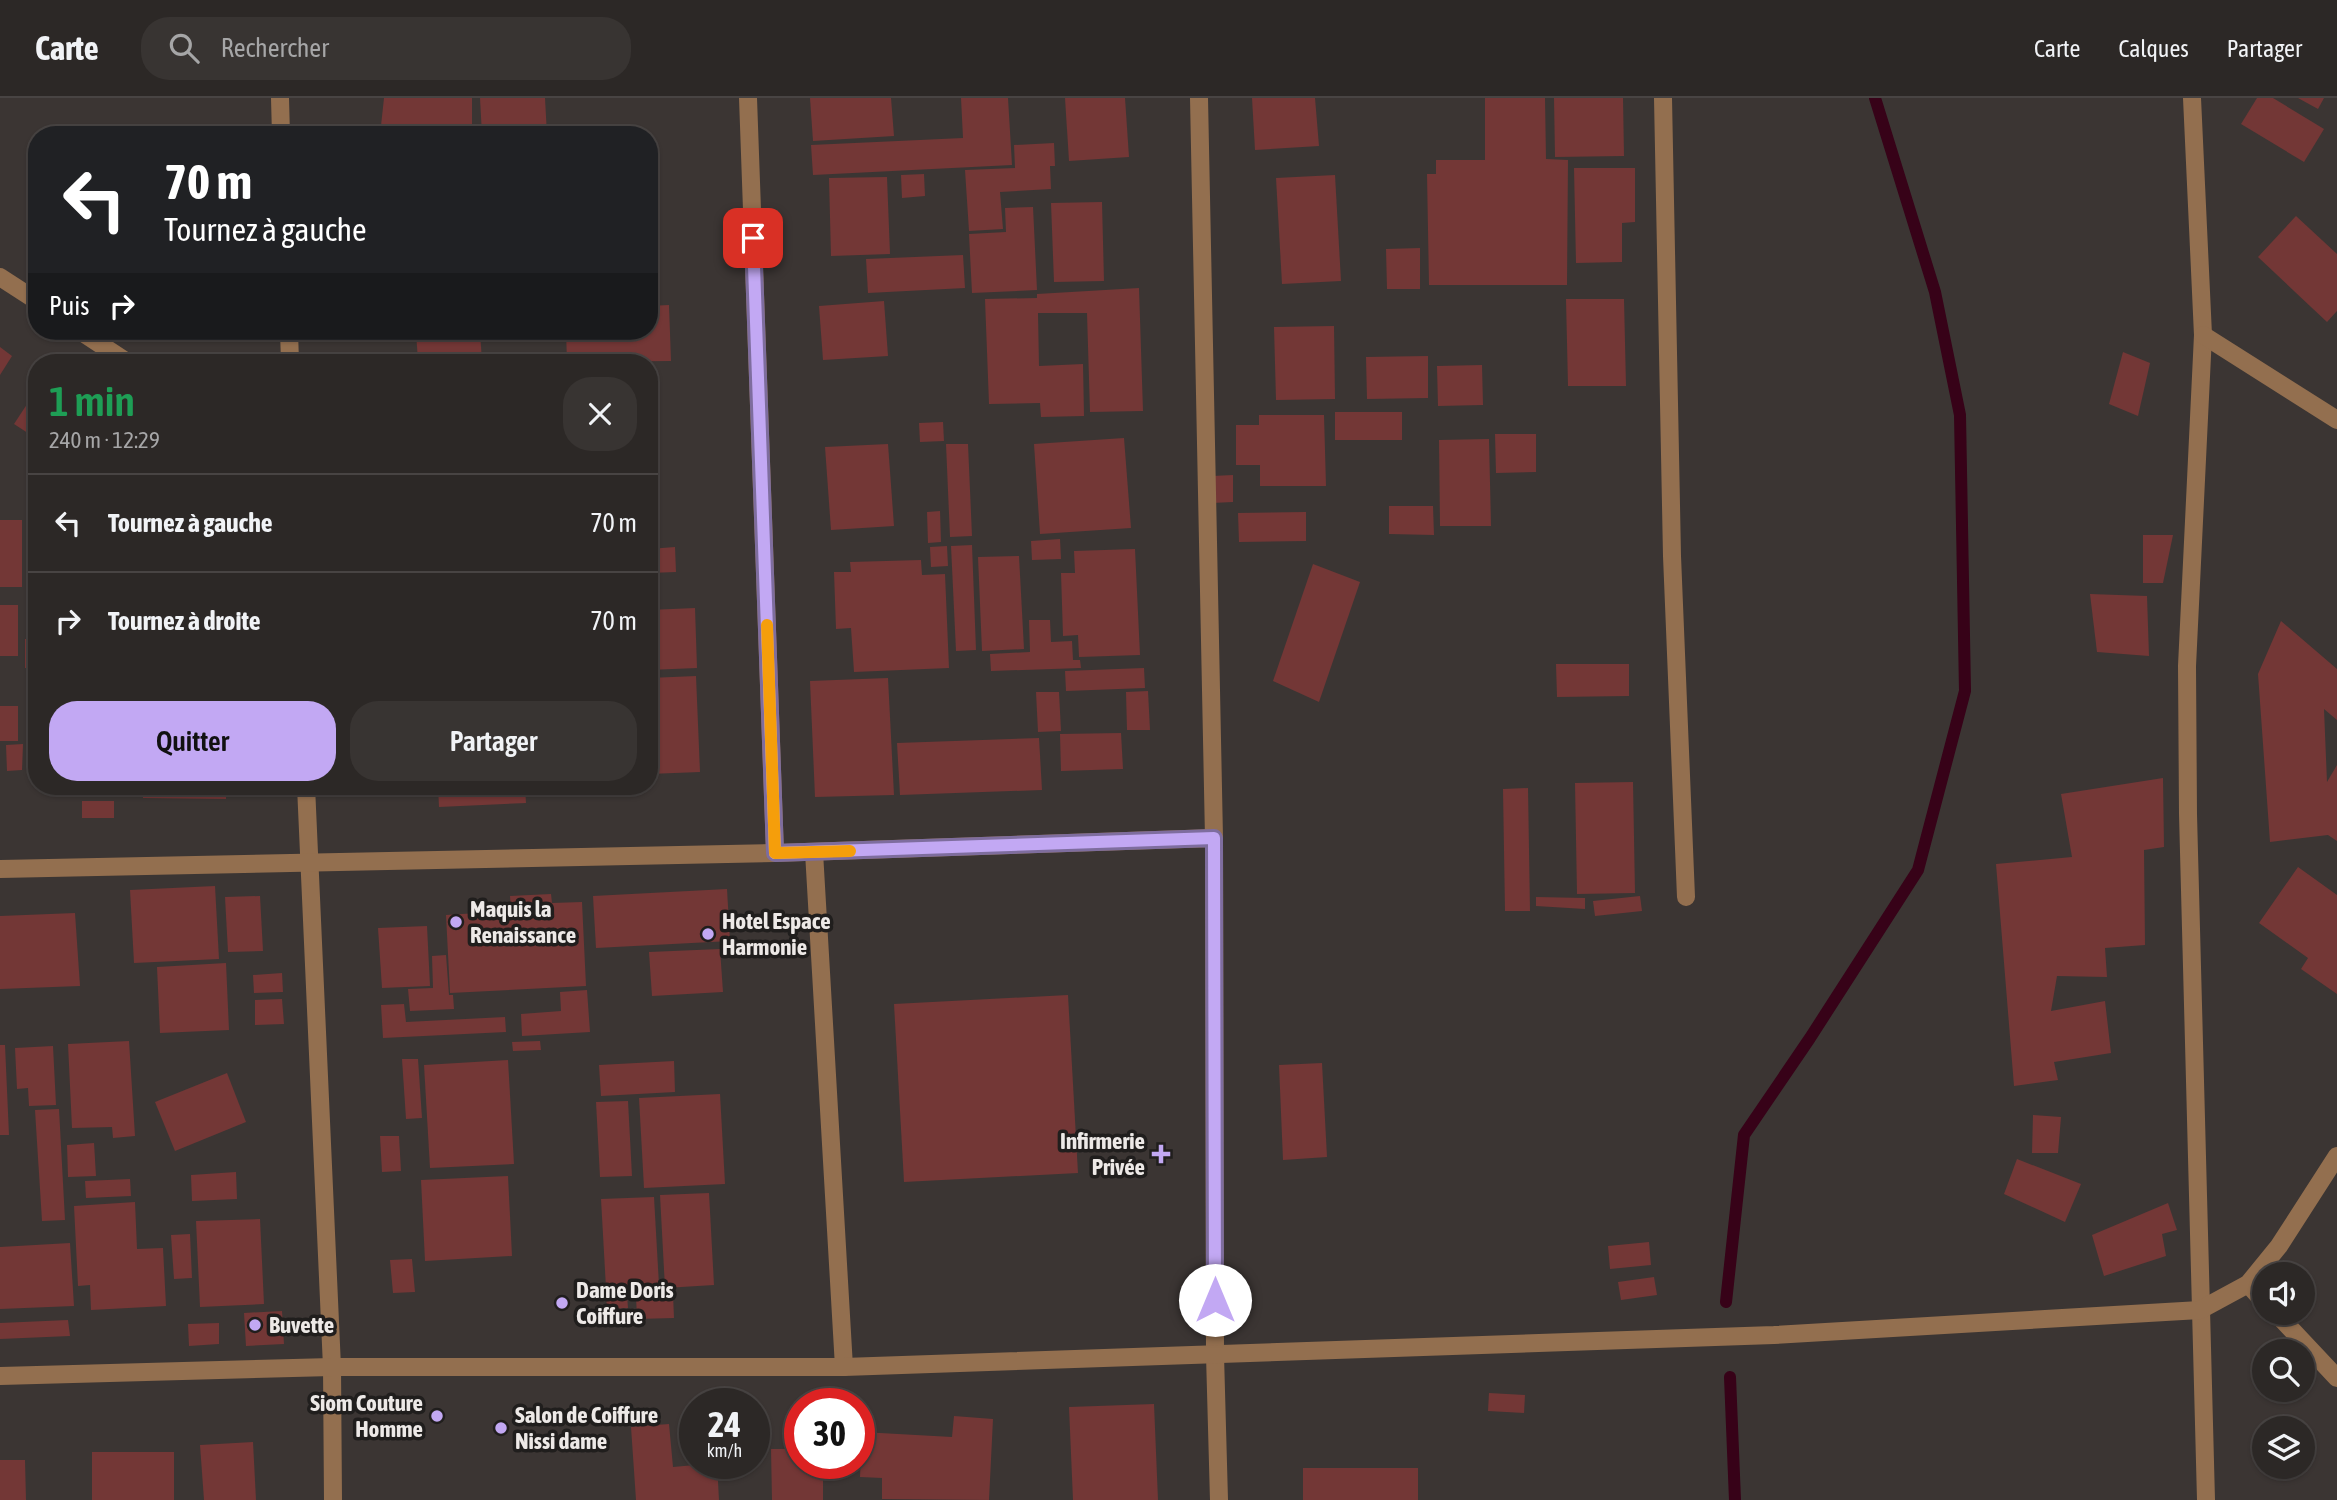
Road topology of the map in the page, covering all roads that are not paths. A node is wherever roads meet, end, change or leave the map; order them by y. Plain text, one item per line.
1 (280, 98) edge
2 (748, 98) edge
3 (1199, 98) edge
4 (1663, 98) edge
5 (2192, 98) edge
6 (281, 126) edge
7 (0, 277) edge
8 (28, 296) edge
9 (2203, 335) junction
10 (94, 340) edge
11 (115, 354) edge
12 (2337, 420) edge
13 (306, 795) edge
14 (1214, 838) junction
15 (814, 852) junction
16 (775, 853) junction
17 (309, 862) junction
18 (0, 869) edge
19 (1686, 897) dead end
20 (2337, 1156) edge
21 (2248, 1284) junction
22 (2252, 1288) edge
23 (2200, 1310) junction
24 (2287, 1325) edge
25 (1215, 1355) junction
26 (332, 1367) junction
27 (844, 1367) junction
28 (0, 1376) edge
29 (2337, 1378) edge
30 (334, 1500) edge
31 (1219, 1500) edge
32 (2206, 1500) edge

1 - 6 street
2 - 16 street
3 - 14 street
4 - 19 street
5 - 9 street
7 - 8 street
9 - 12 street
9 - 23 street
10 - 11 street
13 - 17 street
14 - 15 street
14 - 25 street
15 - 16 street
15 - 27 street
16 - 17 street
17 - 18 street
17 - 26 street
20 - 21 street
21 - 22 street
21 - 23 street
23 - 25 street
23 - 32 street
24 - 29 street
25 - 27 street
25 - 31 street
26 - 27 street
26 - 28 street
26 - 30 street

